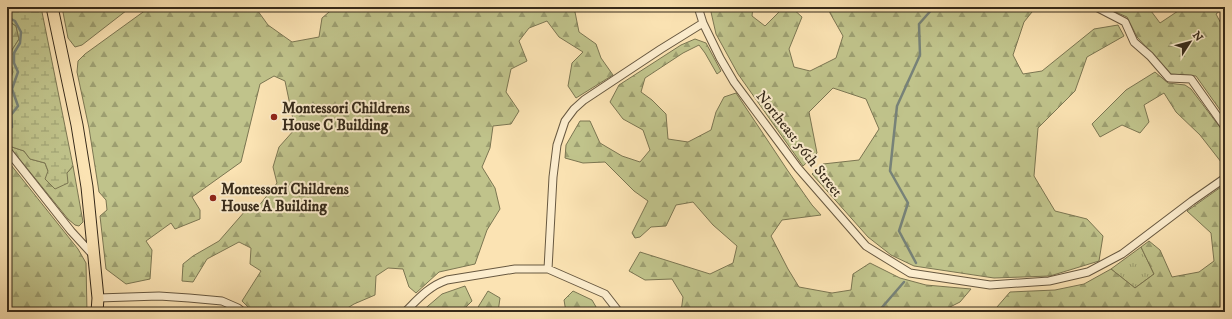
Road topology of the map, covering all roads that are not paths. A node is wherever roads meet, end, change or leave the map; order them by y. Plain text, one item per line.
1 (52, 7) edge
2 (698, 7) edge
3 (1096, 7) edge
4 (703, 23) junction
5 (1225, 127) edge
6 (7, 150) edge
7 (1225, 178) edge
8 (93, 255) junction
9 (548, 269) junction
10 (98, 298) junction
11 (97, 312) edge
12 (243, 312) edge
13 (405, 312) edge
14 (619, 312) edge

1 - 8 main road
2 - 4 street, Northeast 56th Street
3 - 5 street
4 - 7 street, Northeast 56th Street
4 - 9 street
6 - 8 street
8 - 10 main road
9 - 13 street
9 - 14 street
10 - 11 main road
10 - 12 street

